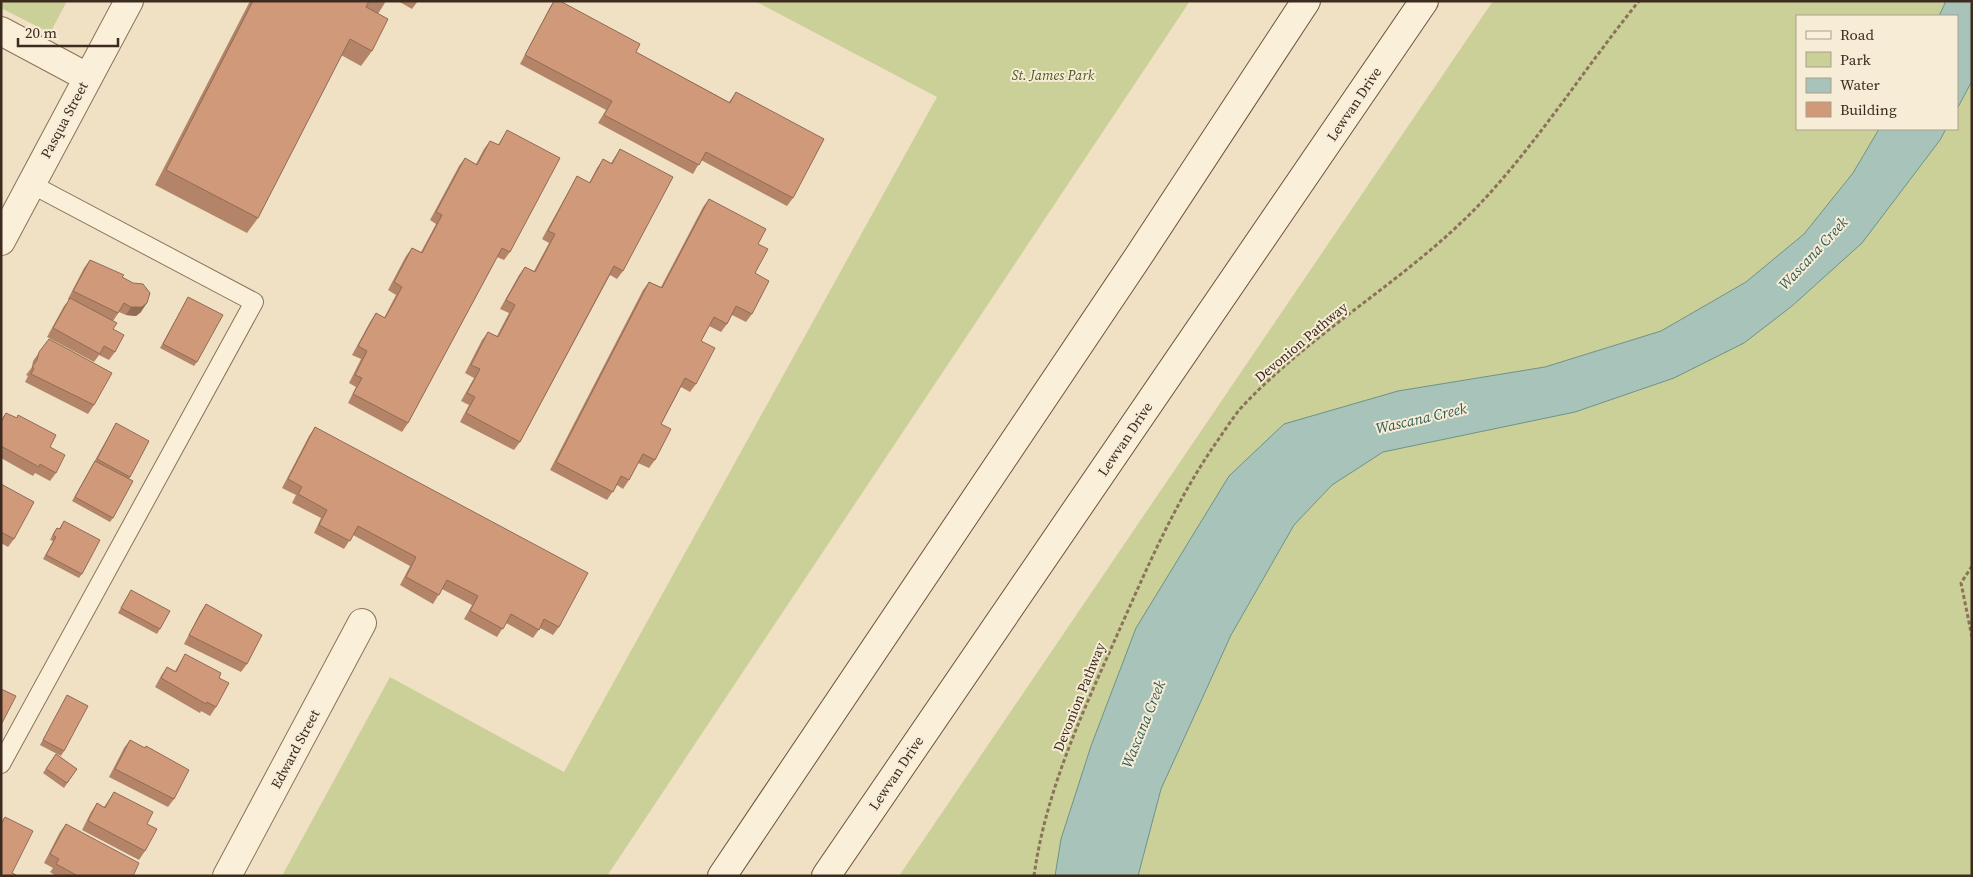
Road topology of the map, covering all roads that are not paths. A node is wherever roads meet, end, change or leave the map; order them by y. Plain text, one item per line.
1 (129, 1) edge
2 (1306, 1) edge
3 (1424, 1) edge
4 (1, 31) edge
5 (87, 76) junction
6 (31, 184) junction
7 (1, 241) edge
8 (362, 623) dead end
9 (1, 764) edge
10 (228, 876) edge
11 (722, 876) edge
12 (826, 876) edge

1 - 5 main road, Pasqua Street
2 - 11 main road
3 - 12 main road, Lewvan Drive
4 - 5 main road
5 - 6 main road, Pasqua Street
6 - 7 main road, Pasqua Street
6 - 9 lane
8 - 10 main road, Edward Street

